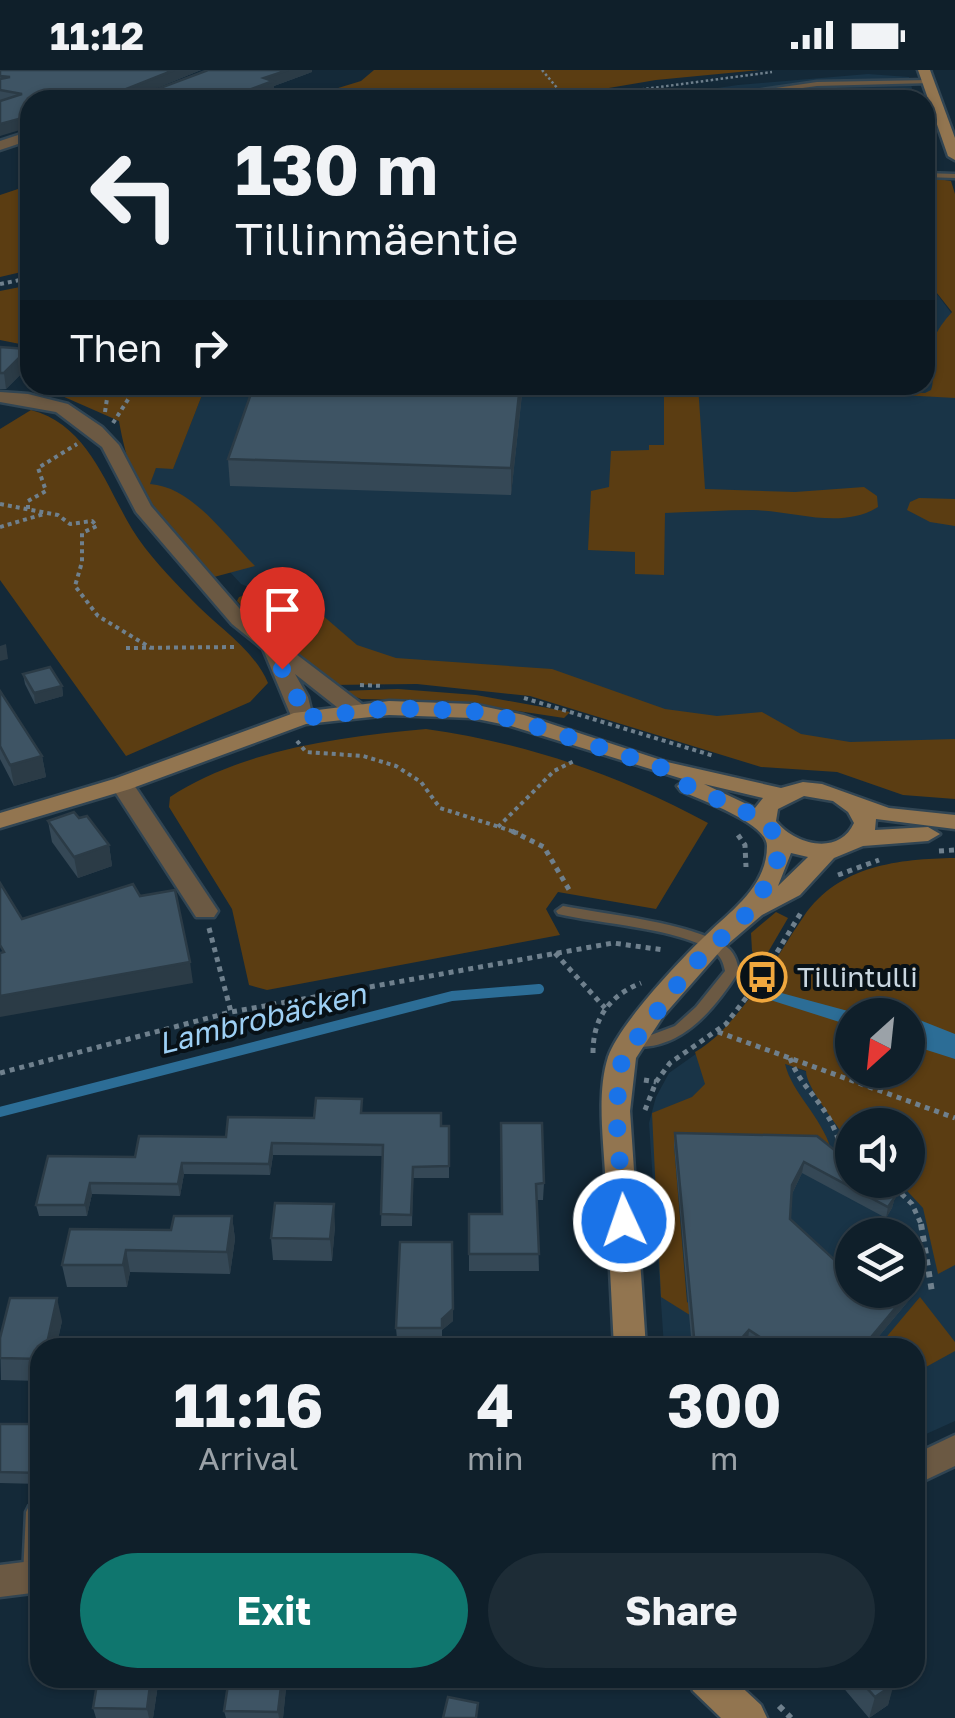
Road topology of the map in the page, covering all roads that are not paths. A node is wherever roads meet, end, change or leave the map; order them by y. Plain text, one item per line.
1 (927, 76) edge
2 (774, 90) edge
3 (935, 99) edge
4 (935, 120) edge
5 (942, 120) junction
6 (955, 156) edge
7 (0, 397) edge
8 (259, 646) junction
9 (355, 710) junction
10 (302, 730) junction
11 (660, 767) junction
12 (122, 784) junction
13 (781, 794) junction
14 (858, 807) junction
15 (0, 821) edge
16 (955, 822) edge
17 (772, 830) junction
18 (955, 831) edge
19 (859, 839) junction
20 (827, 851) junction
21 (753, 908) junction
22 (205, 911) road end
23 (563, 911) dead end
24 (713, 943) junction
25 (629, 1338) edge
26 (955, 1450) edge
27 (925, 1465) edge
28 (30, 1545) edge
29 (24, 1578) edge
30 (716, 1688) edge
31 (748, 1718) edge

1 - 2 lane
3 - 5 street
4 - 5 lane
5 - 6 street
7 - 8 street
8 - 9 street
8 - 10 street
9 - 10 street
9 - 11 street
10 - 12 street
11 - 13 street
11 - 17 street
12 - 15 street
12 - 22 street
13 - 14 street
13 - 17 street
14 - 16 street
14 - 19 street
17 - 20 street
17 - 21 street
18 - 19 street
19 - 20 street
20 - 21 street
21 - 24 street
23 - 24 lane
24 - 25 street
26 - 27 street
28 - 29 lane
30 - 31 street

